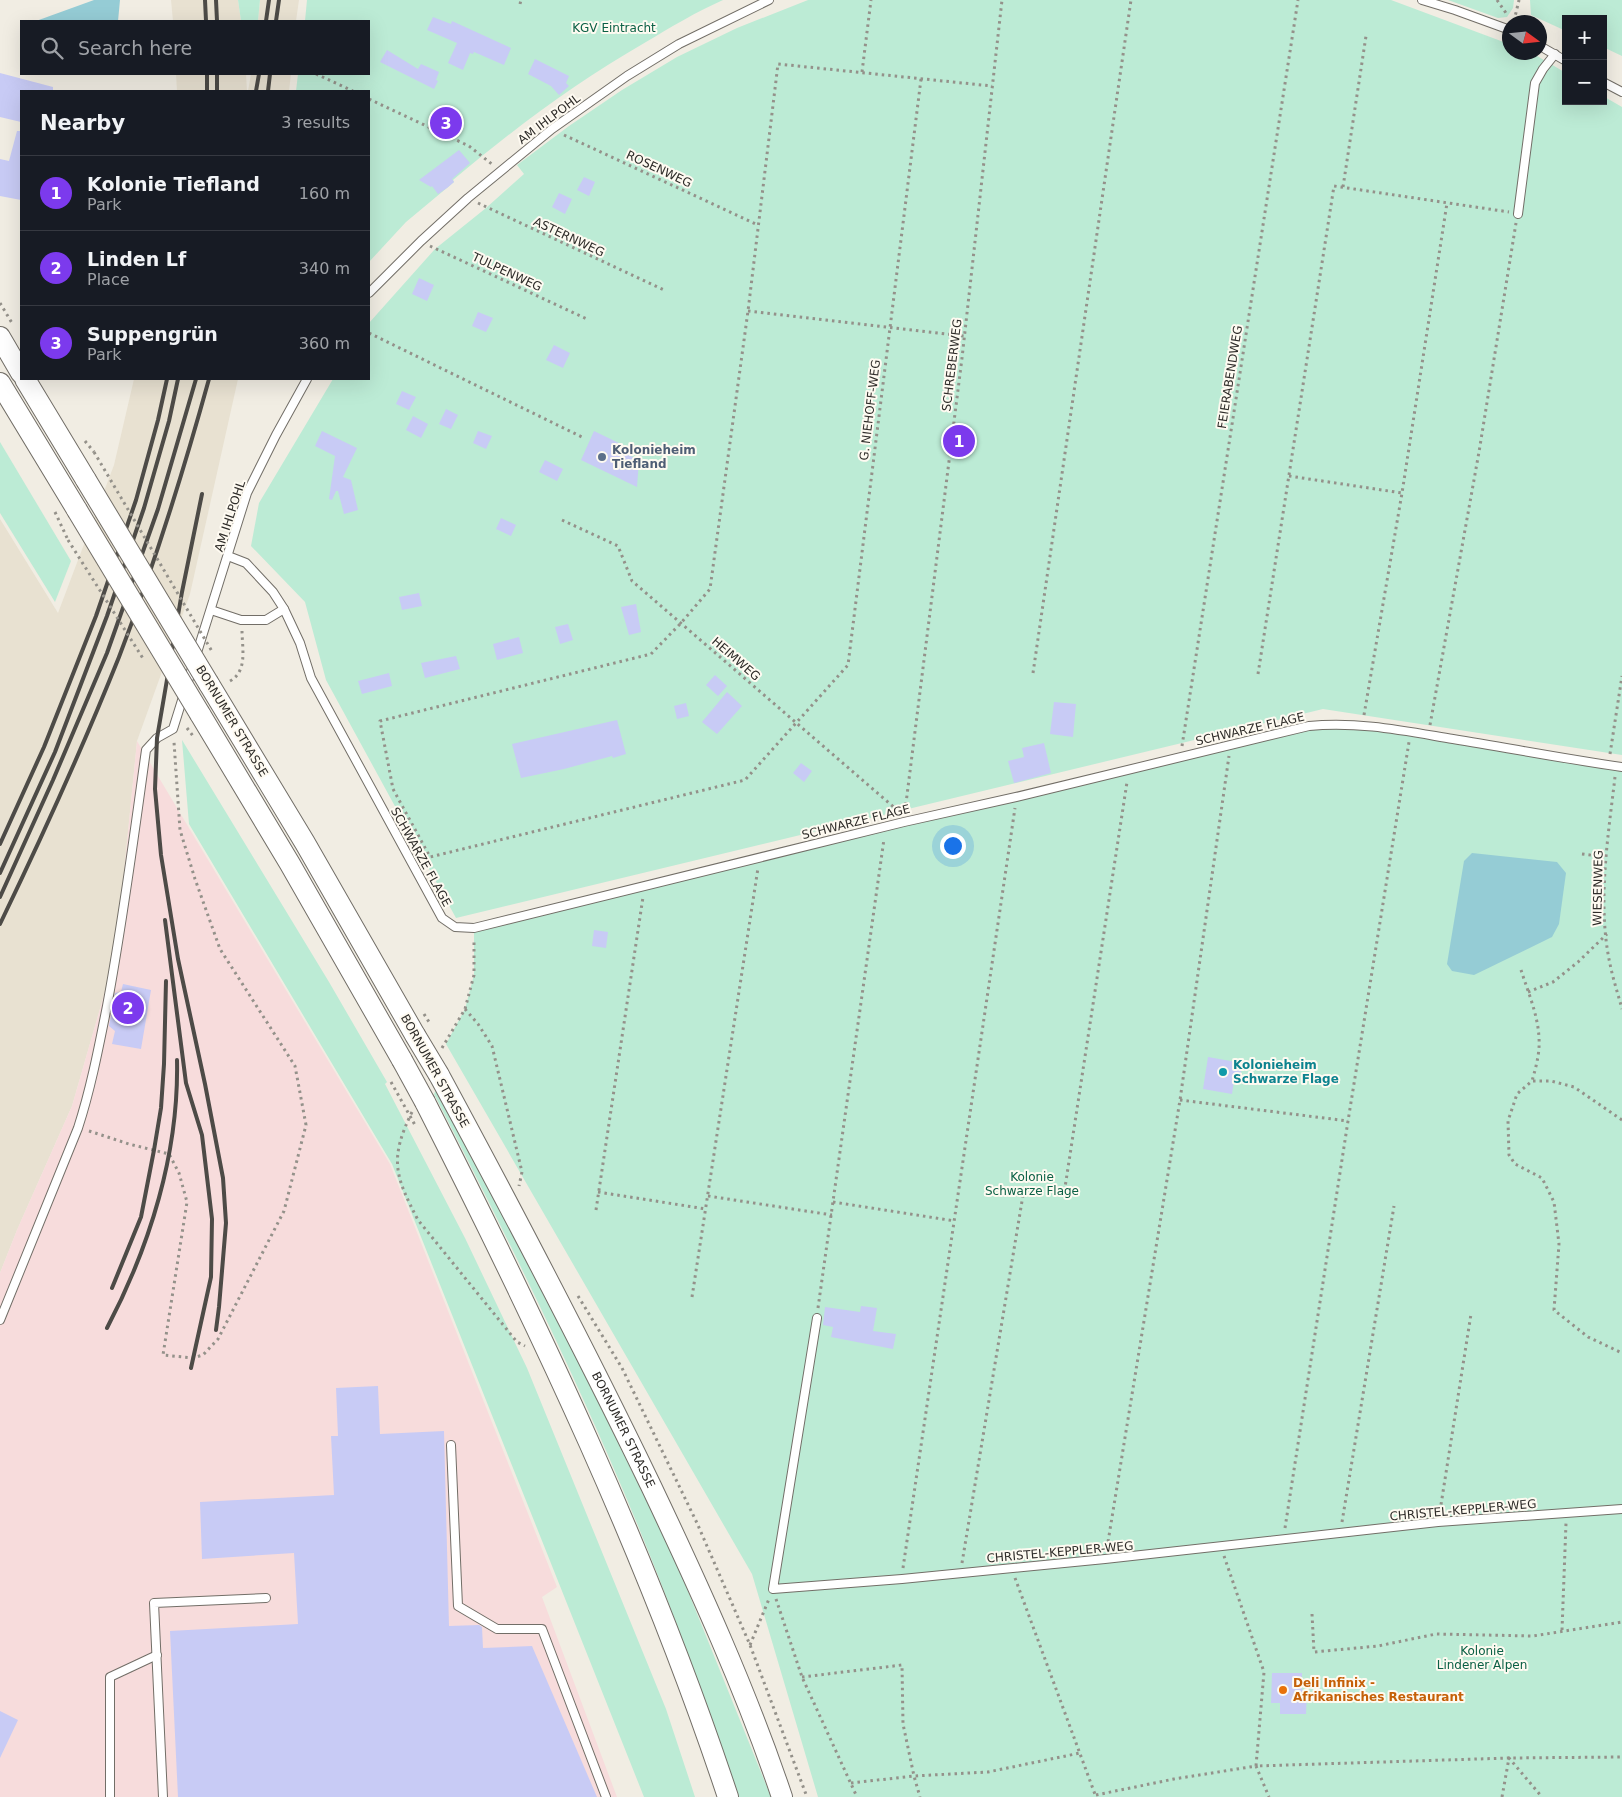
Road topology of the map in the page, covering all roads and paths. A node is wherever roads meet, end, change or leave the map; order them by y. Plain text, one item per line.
1 (769, 0) edge
2 (871, 0) edge
3 (1002, 0) edge
4 (1132, 0) edge
5 (1298, 0) edge
6 (1422, 0) edge
7 (1497, 0) edge
8 (1519, 0) edge
9 (1508, 15) edge
10 (1515, 15) edge
11 (1502, 27) edge
12 (1366, 36) dead end
13 (1547, 50) edge
14 (1554, 54) junction
15 (1564, 60) edge
16 (862, 72) junction
17 (318, 75) edge
18 (921, 79) junction
19 (1607, 84) edge
20 (992, 86) junction
21 (351, 90) edge
22 (1622, 92) edge
23 (370, 99) edge
24 (552, 129) junction
25 (501, 171) junction
26 (1343, 187) junction
27 (468, 198) junction
28 (1447, 203) junction
29 (1518, 214) junction
30 (758, 225) junction
31 (421, 241) junction
32 (664, 290) dead end
33 (370, 292) edge
34 (748, 311) junction
35 (586, 319) dead end
36 (889, 327) junction
37 (370, 333) edge
38 (964, 336) junction
39 (0, 337) edge
40 (20, 371) edge
41 (26, 380) edge
42 (305, 380) edge
43 (0, 383) edge
44 (584, 438) dead end
45 (94, 452) dead end
46 (1289, 476) junction
47 (1402, 492) junction
48 (562, 520) dead end
49 (68, 540) dead end
50 (228, 556) junction
51 (284, 609) junction
52 (211, 610) junction
53 (241, 620) junction
54 (681, 623) junction
55 (217, 660) dead end
56 (146, 663) dead end
57 (1033, 673) dead end
58 (1258, 674) dead end
59 (1622, 676) edge
60 (230, 682) dead end
61 (191, 717) junction
62 (796, 724) junction
63 (1363, 725) junction
64 (173, 728) junction
65 (1410, 731) junction
66 (1428, 734) junction
67 (193, 736) dead end
68 (1231, 746) junction
69 (1180, 757) junction
70 (1616, 766) edge
71 (1129, 769) junction
72 (1016, 797) junction
73 (906, 809) junction
74 (904, 822) junction
75 (886, 826) junction
76 (1582, 854) dead end
77 (1606, 857) junction
78 (759, 858) junction
79 (644, 886) junction
80 (474, 928) junction
81 (1606, 934) junction
82 (1521, 970) dead end
83 (1528, 992) junction
84 (465, 1009) junction
85 (1622, 1009) edge
86 (446, 1039) dead end
87 (1532, 1081) junction
88 (391, 1082) dead end
89 (1180, 1100) junction
90 (1622, 1120) edge
91 (407, 1121) dead end
92 (1348, 1121) junction
93 (415, 1125) dead end
94 (78, 1128) junction
95 (519, 1187) dead end
96 (598, 1192) junction
97 (708, 1196) junction
98 (834, 1202) junction
99 (1394, 1206) dead end
100 (706, 1209) junction
101 (596, 1210) dead end
102 (832, 1215) junction
103 (956, 1221) junction
104 (692, 1297) dead end
105 (1471, 1314) dead end
106 (816, 1318) joint
107 (0, 1320) edge
108 (527, 1348) dead end
109 (1622, 1353) edge
110 (451, 1445) dead end
111 (1622, 1509) edge
112 (1566, 1512) junction
113 (1438, 1522) junction
114 (1341, 1533) junction
115 (1283, 1540) junction
116 (1220, 1546) junction
117 (1105, 1559) junction
118 (1011, 1568) junction
119 (960, 1572) junction
120 (902, 1579) junction
121 (773, 1589) junction
122 (266, 1598) dead end
123 (1312, 1614) dead end
124 (1622, 1622) edge
125 (1562, 1630) junction
126 (750, 1646) dead end
127 (157, 1655) junction
128 (802, 1677) junction
129 (1080, 1753) junction
130 (1622, 1757) edge
131 (1510, 1758) junction
132 (1256, 1766) junction
133 (914, 1776) junction
134 (851, 1784) junction
135 (1096, 1796) edge
136 (110, 1797) edge
137 (163, 1797) edge
138 (606, 1797) edge
139 (728, 1797) edge
140 (782, 1797) edge
141 (857, 1797) edge
142 (920, 1797) edge
143 (1269, 1797) edge
144 (1502, 1797) edge
145 (1542, 1797) edge

1 - 24 lane, AM IHLPOHL
2 - 16 path
3 - 20 path, SCHREBERWEG
4 - 57 path
5 - 69 path, FEIERABENDWEG
6 - 11 lane
7 - 9 path
8 - 10 path
12 - 26 path
13 - 14 lane
14 - 15 lane
14 - 29 lane
16 - 18 path
16 - 30 path
17 - 21 path
18 - 20 path
18 - 36 path, G. NIEHOFF-WEG
19 - 22 lane
20 - 38 path, SCHREBERWEG
23 - 25 path
24 - 25 lane, AM IHLPOHL
24 - 30 path, ROSENWEG
25 - 27 lane, AM IHLPOHL
26 - 28 path
26 - 46 path
27 - 31 lane, AM IHLPOHL
27 - 32 path, ASTERNWEG
28 - 29 path
28 - 47 path
29 - 66 path
30 - 34 path
31 - 33 lane, AM IHLPOHL
31 - 35 path, TULPENWEG
34 - 36 path
34 - 54 path
36 - 38 path
36 - 62 path, G. NIEHOFF-WEG
37 - 44 path
38 - 73 path, SCHREBERWEG
39 - 40 main road
41 - 140 main road, BORNUMER STRASSE, bridge
42 - 50 lane, AM IHLPOHL
43 - 61 main road, BORNUMER STRASSE, bridge
45 - 55 path, bridge
46 - 47 path
46 - 58 path
47 - 63 path
48 - 54 path, HEIMWEG
49 - 56 path, bridge
50 - 51 lane, SCHWARZE FLAGE
50 - 52 lane, AM IHLPOHL
51 - 53 lane
51 - 80 lane, SCHWARZE FLAGE
52 - 53 lane
52 - 64 lane, AM IHLPOHL
53 - 60 path
54 - 62 path, HEIMWEG
54 - 62 path, G. NIEHOFF-WEG
59 - 70 path, WIESENWEG
61 - 67 path, bridge
61 - 139 main road, BORNUMER STRASSE, bridge
62 - 73 path, HEIMWEG
63 - 65 lane, SCHWARZE FLAGE
63 - 68 lane, SCHWARZE FLAGE
64 - 94 lane
64 - 94 path
65 - 66 lane, SCHWARZE FLAGE
65 - 92 path
66 - 70 lane, SCHWARZE FLAGE
68 - 69 lane, SCHWARZE FLAGE
68 - 89 path
69 - 71 lane, SCHWARZE FLAGE
70 - 77 path, WIESENWEG
71 - 72 lane, SCHWARZE FLAGE
71 - 119 path
72 - 74 lane, SCHWARZE FLAGE
72 - 103 path
73 - 74 path, SCHREBERWEG
74 - 75 lane, SCHWARZE FLAGE
75 - 78 lane, SCHWARZE FLAGE
75 - 98 path
76 - 77 path
77 - 81 path, WIESENWEG
78 - 79 lane, SCHWARZE FLAGE
78 - 97 path
79 - 80 lane, SCHWARZE FLAGE
79 - 96 path
80 - 84 path
81 - 83 path
81 - 85 path, WIESENWEG
82 - 83 path
83 - 87 path
84 - 86 path
84 - 95 path
87 - 90 path
87 - 109 path
88 - 93 path, bridge
89 - 92 path
89 - 117 path
91 - 108 path
92 - 115 path
94 - 107 lane
96 - 100 path
96 - 101 path
97 - 100 path
97 - 102 path
98 - 102 path
98 - 103 path
99 - 114 path
100 - 104 path
102 - 106 path
103 - 120 path
105 - 113 path
106 - 121 lane
110 - 138 lane
111 - 112 lane, CHRISTEL-KEPPLER-WEG
112 - 113 lane, CHRISTEL-KEPPLER-WEG
112 - 125 path
113 - 114 lane, CHRISTEL-KEPPLER-WEG
114 - 115 lane, CHRISTEL-KEPPLER-WEG
115 - 116 lane, CHRISTEL-KEPPLER-WEG
116 - 117 lane, CHRISTEL-KEPPLER-WEG
116 - 132 path
117 - 118 lane, CHRISTEL-KEPPLER-WEG
118 - 119 lane, CHRISTEL-KEPPLER-WEG
118 - 129 path
119 - 120 lane, CHRISTEL-KEPPLER-WEG
120 - 121 lane, CHRISTEL-KEPPLER-WEG
121 - 126 path
121 - 128 path
122 - 127 lane
123 - 125 path
124 - 125 path
127 - 136 lane
127 - 137 lane
128 - 133 path
128 - 134 path
129 - 133 path
129 - 135 path
130 - 131 path
131 - 132 path
131 - 144 path
131 - 145 path
132 - 135 path
132 - 143 path
133 - 134 path
133 - 142 path
134 - 141 path

